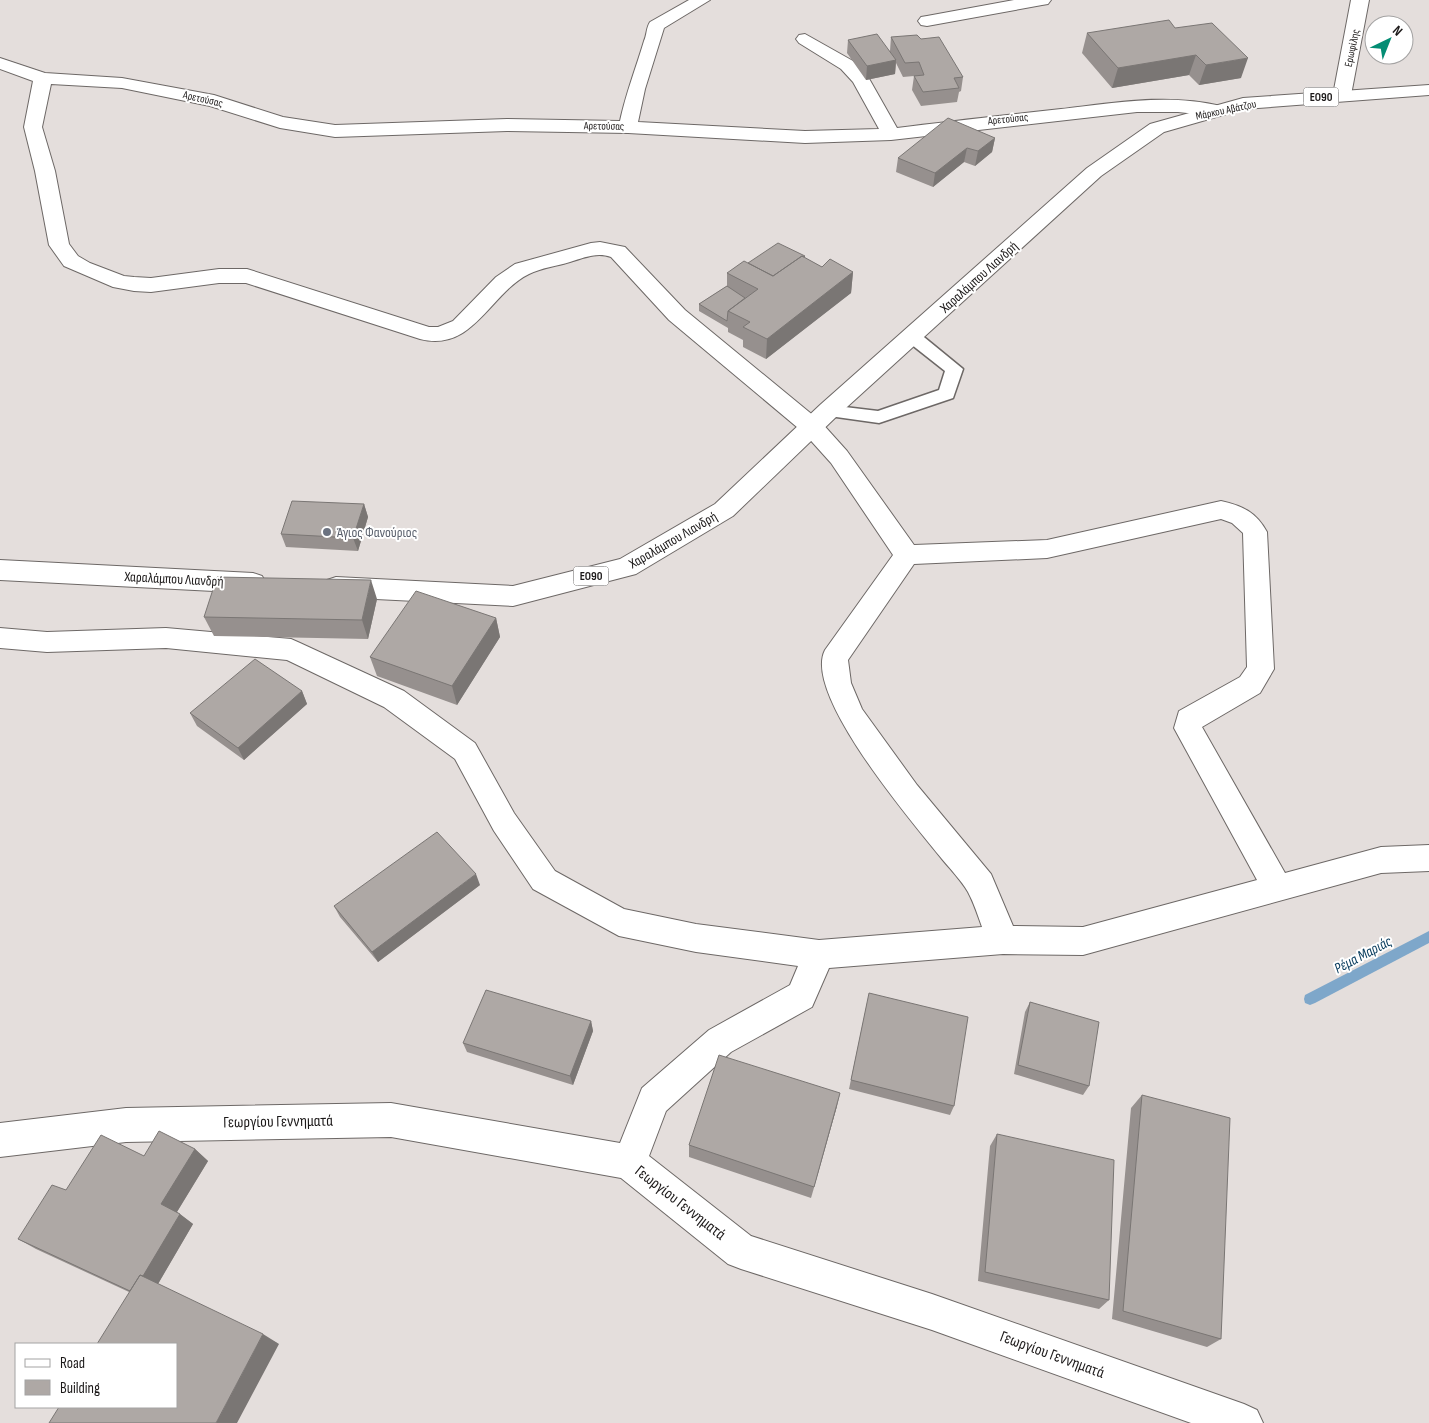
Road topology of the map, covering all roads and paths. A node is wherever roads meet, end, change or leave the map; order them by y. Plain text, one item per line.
1 (700, 0) edge
2 (1042, 0) edge
3 (1360, 0) edge
4 (927, 21) dead end
5 (805, 39) dead end
6 (0, 63) edge
7 (42, 78) junction
8 (1429, 90) edge
9 (1342, 95) junction
10 (1214, 110) junction
11 (628, 127) junction
12 (891, 134) junction
13 (1052, 210) joint
14 (913, 337) junction
15 (820, 419) junction
16 (907, 555) junction
17 (0, 570) edge
18 (271, 584) edge
19 (310, 586) edge
20 (0, 638) edge
21 (1429, 858) edge
22 (1277, 887) junction
23 (1003, 940) junction
24 (819, 954) junction
25 (0, 1140) edge
26 (629, 1162) junction
27 (1244, 1423) edge

1 - 11 street
2 - 4 street
3 - 9 street, Ερωφίλης
5 - 12 street
6 - 7 street, Αρετούσας
7 - 11 street, Αρετούσας
7 - 15 street
8 - 9 street, Μάρκου Αβάτζου / ΕΟ90
9 - 10 street, Μάρκου Αβάτζου / ΕΟ90
10 - 12 street, Αρετούσας
10 - 13 street, Μάρκου Αβάτζου / ΕΟ90
11 - 12 street, Αρετούσας
13 - 14 street, Χαραλάμπου Λιανδρή / ΕΟ90
14 - 15 street, Χαραλάμπου Λιανδρή / ΕΟ90
14 - 15 lane
15 - 16 street
15 - 19 street, Χαραλάμπου Λιανδρή / ΕΟ90
16 - 22 street
16 - 23 street
17 - 18 street, Χαραλάμπου Λιανδρή
20 - 24 street
21 - 22 street
22 - 23 street
23 - 24 street
24 - 26 street
25 - 26 street, Γεωργίου Γεννηματά
26 - 27 street, Γεωργίου Γεννηματά

